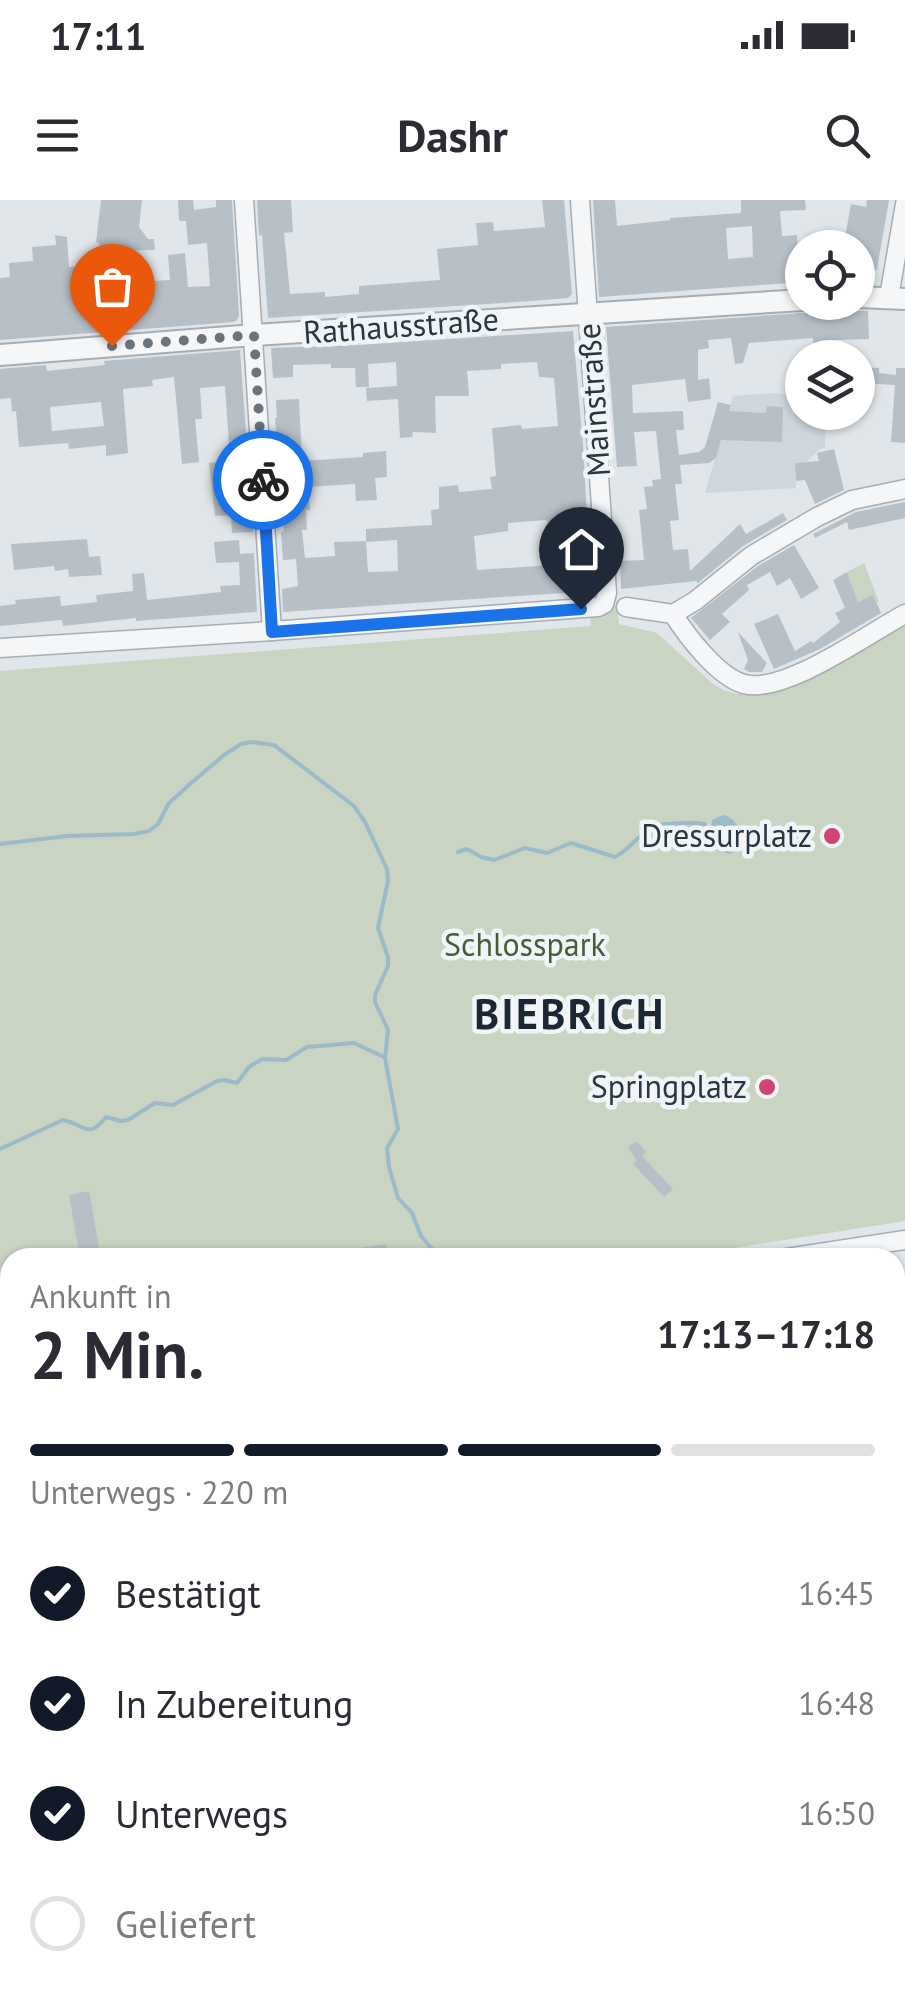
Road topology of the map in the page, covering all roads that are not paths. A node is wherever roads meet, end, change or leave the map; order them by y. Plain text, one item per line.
1 (244, 200) edge
2 (580, 200) edge
3 (905, 204) edge
4 (897, 298) edge
5 (785, 301) edge
6 (588, 313) junction
7 (254, 335) junction
8 (0, 355) edge
9 (905, 489) edge
10 (626, 607) dead end
11 (673, 614) junction
12 (904, 615) edge
13 (272, 632) junction
14 (0, 648) edge
15 (905, 1240) edge
16 (867, 1248) edge

1 - 7 street
2 - 6 street, Mainstraße
3 - 4 street
5 - 6 street, Rathausstraße
6 - 7 street, Rathausstraße
6 - 13 street, Mainstraße
7 - 8 street, Rathausstraße
7 - 13 street
9 - 11 street
10 - 11 street
11 - 12 street
13 - 14 street
15 - 16 street

